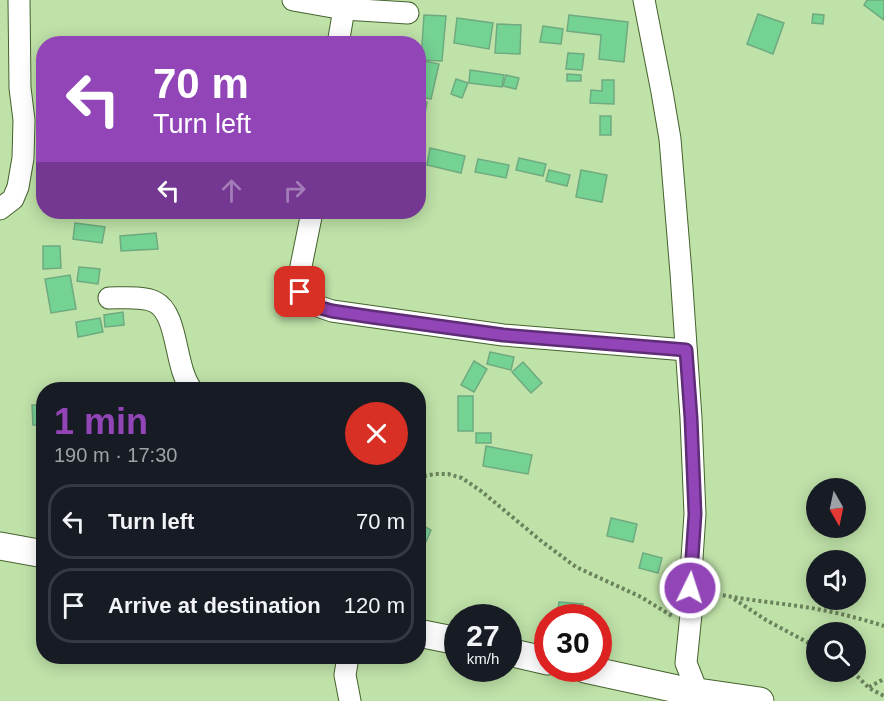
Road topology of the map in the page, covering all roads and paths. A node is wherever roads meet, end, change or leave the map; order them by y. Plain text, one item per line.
1 (19, 0) edge
2 (293, 0) edge
3 (627, 0) edge
4 (644, 0) edge
5 (344, 9) junction
6 (408, 14) dead end
7 (651, 34) junction
8 (339, 36) edge
9 (0, 209) edge
10 (311, 219) edge
11 (109, 298) dead end
12 (686, 350) junction
13 (188, 382) edge
14 (426, 476) edge
15 (0, 546) edge
16 (36, 553) edge
17 (690, 588) junction
18 (733, 598) junction
19 (884, 626) edge
20 (689, 634) junction
21 (426, 635) edge
22 (444, 638) edge
23 (806, 642) edge
24 (347, 664) edge
25 (612, 676) edge
26 (884, 679) edge
27 (863, 682) edge
28 (869, 688) junction
29 (682, 694) edge
30 (884, 696) edge
31 (350, 701) edge
32 (760, 701) edge

1 - 9 street
2 - 5 street
3 - 7 street
4 - 7 street
5 - 6 street
5 - 8 street
7 - 12 street
10 - 12 street
11 - 13 street
12 - 17 street
14 - 20 path
15 - 16 main road
17 - 18 path
17 - 20 street
18 - 19 path
18 - 23 path
20 - 29 street
21 - 22 main road
24 - 31 street
25 - 29 main road
26 - 28 path
27 - 28 path
28 - 30 path
29 - 32 main road

